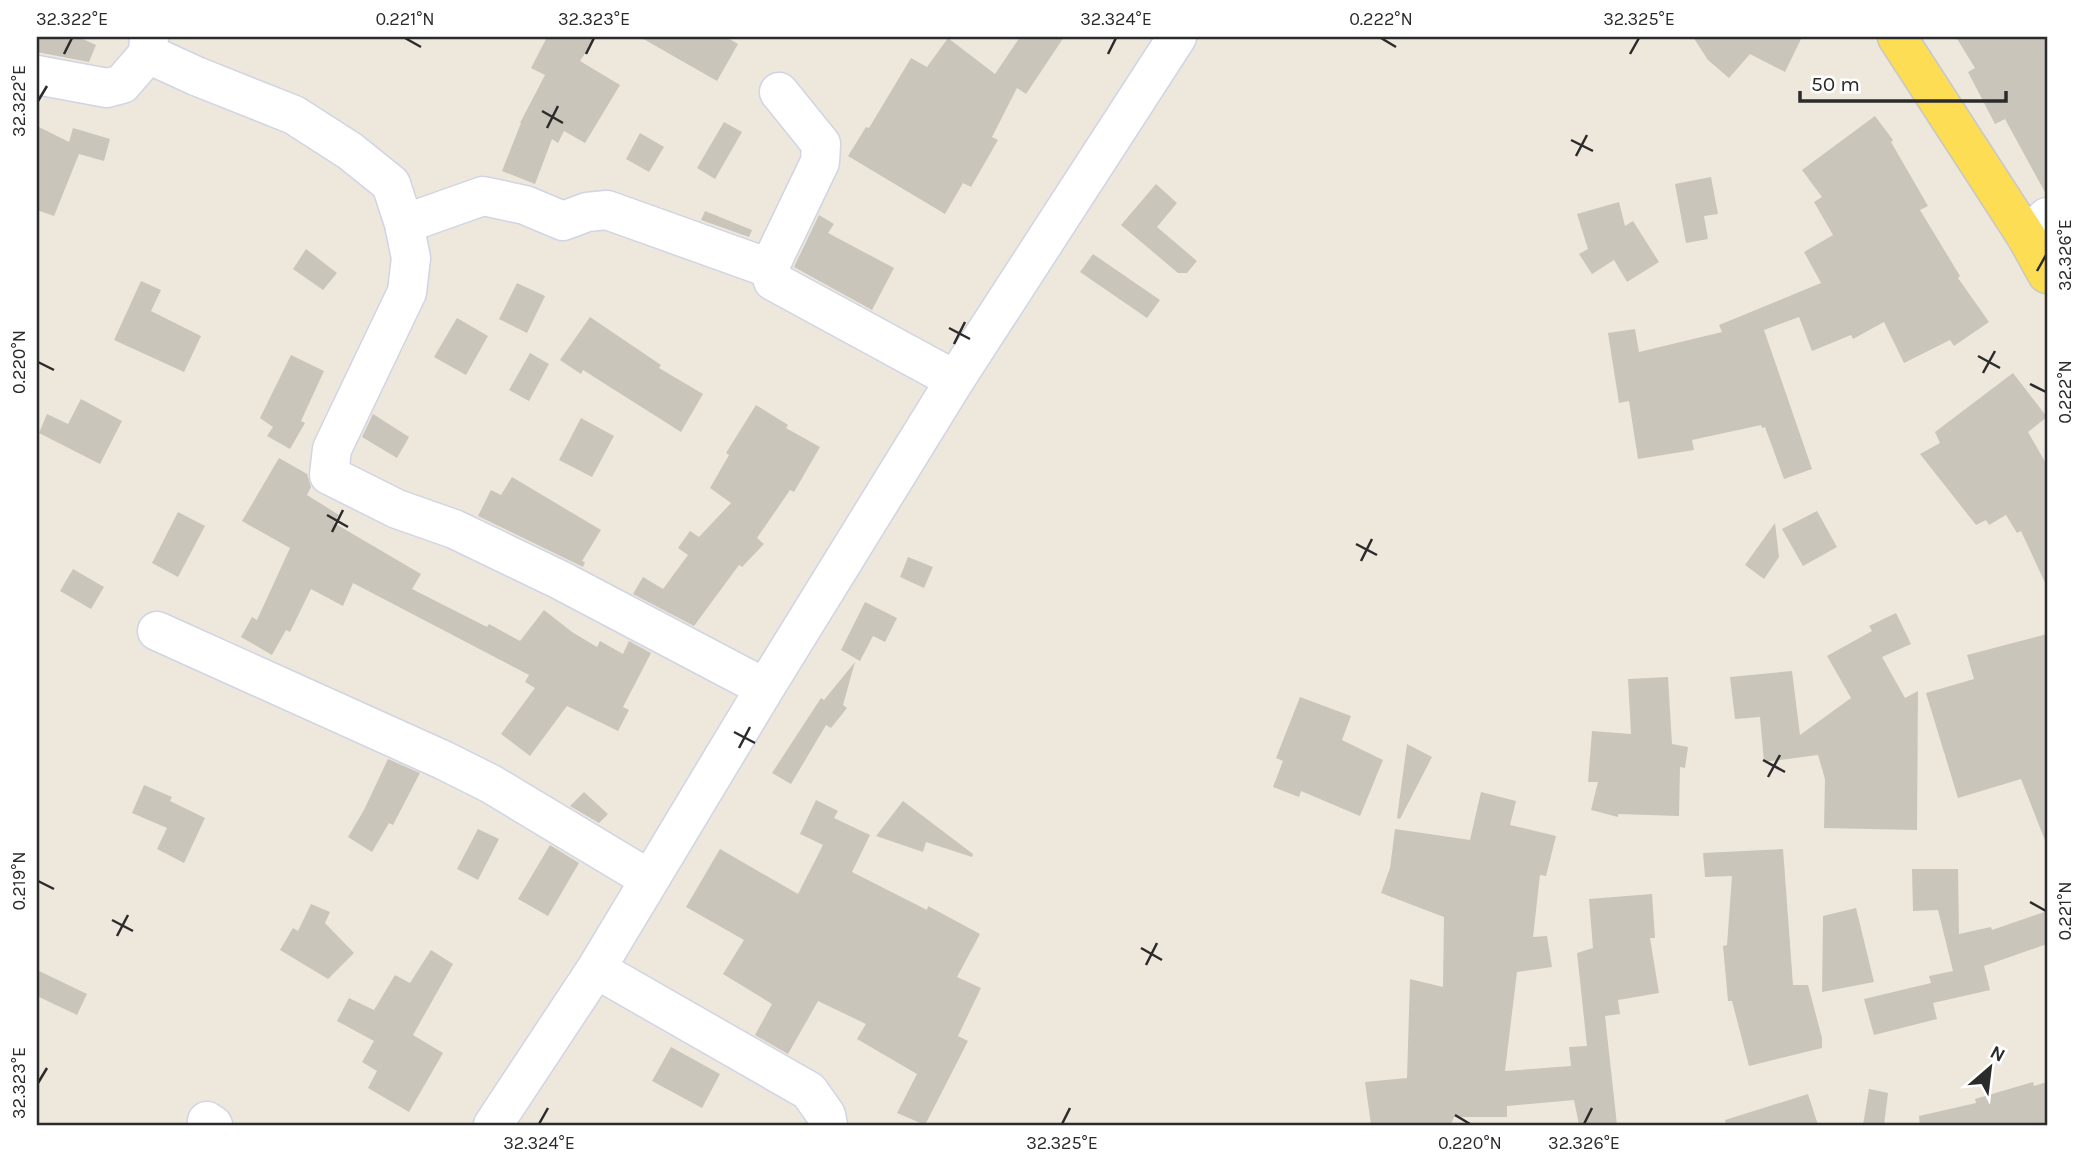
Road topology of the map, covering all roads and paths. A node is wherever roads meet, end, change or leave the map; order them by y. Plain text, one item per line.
1 (1177, 37) edge
2 (1897, 37) edge
3 (149, 46) edge
4 (37, 75) edge
5 (779, 92) dead end
6 (404, 224) junction
7 (2037, 226) edge
8 (769, 268) junction
9 (2047, 274) edge
10 (955, 380) junction
11 (157, 631) dead end
12 (765, 688) junction
13 (649, 879) junction
14 (596, 969) junction
15 (493, 1125) edge
16 (828, 1125) edge

1 - 10 street
2 - 7 main road
3 - 4 street
3 - 6 street
5 - 8 street
6 - 8 street
6 - 12 street
7 - 9 main road
8 - 10 street
10 - 12 street
11 - 13 street
12 - 13 street
13 - 14 street
14 - 15 street
14 - 16 street

